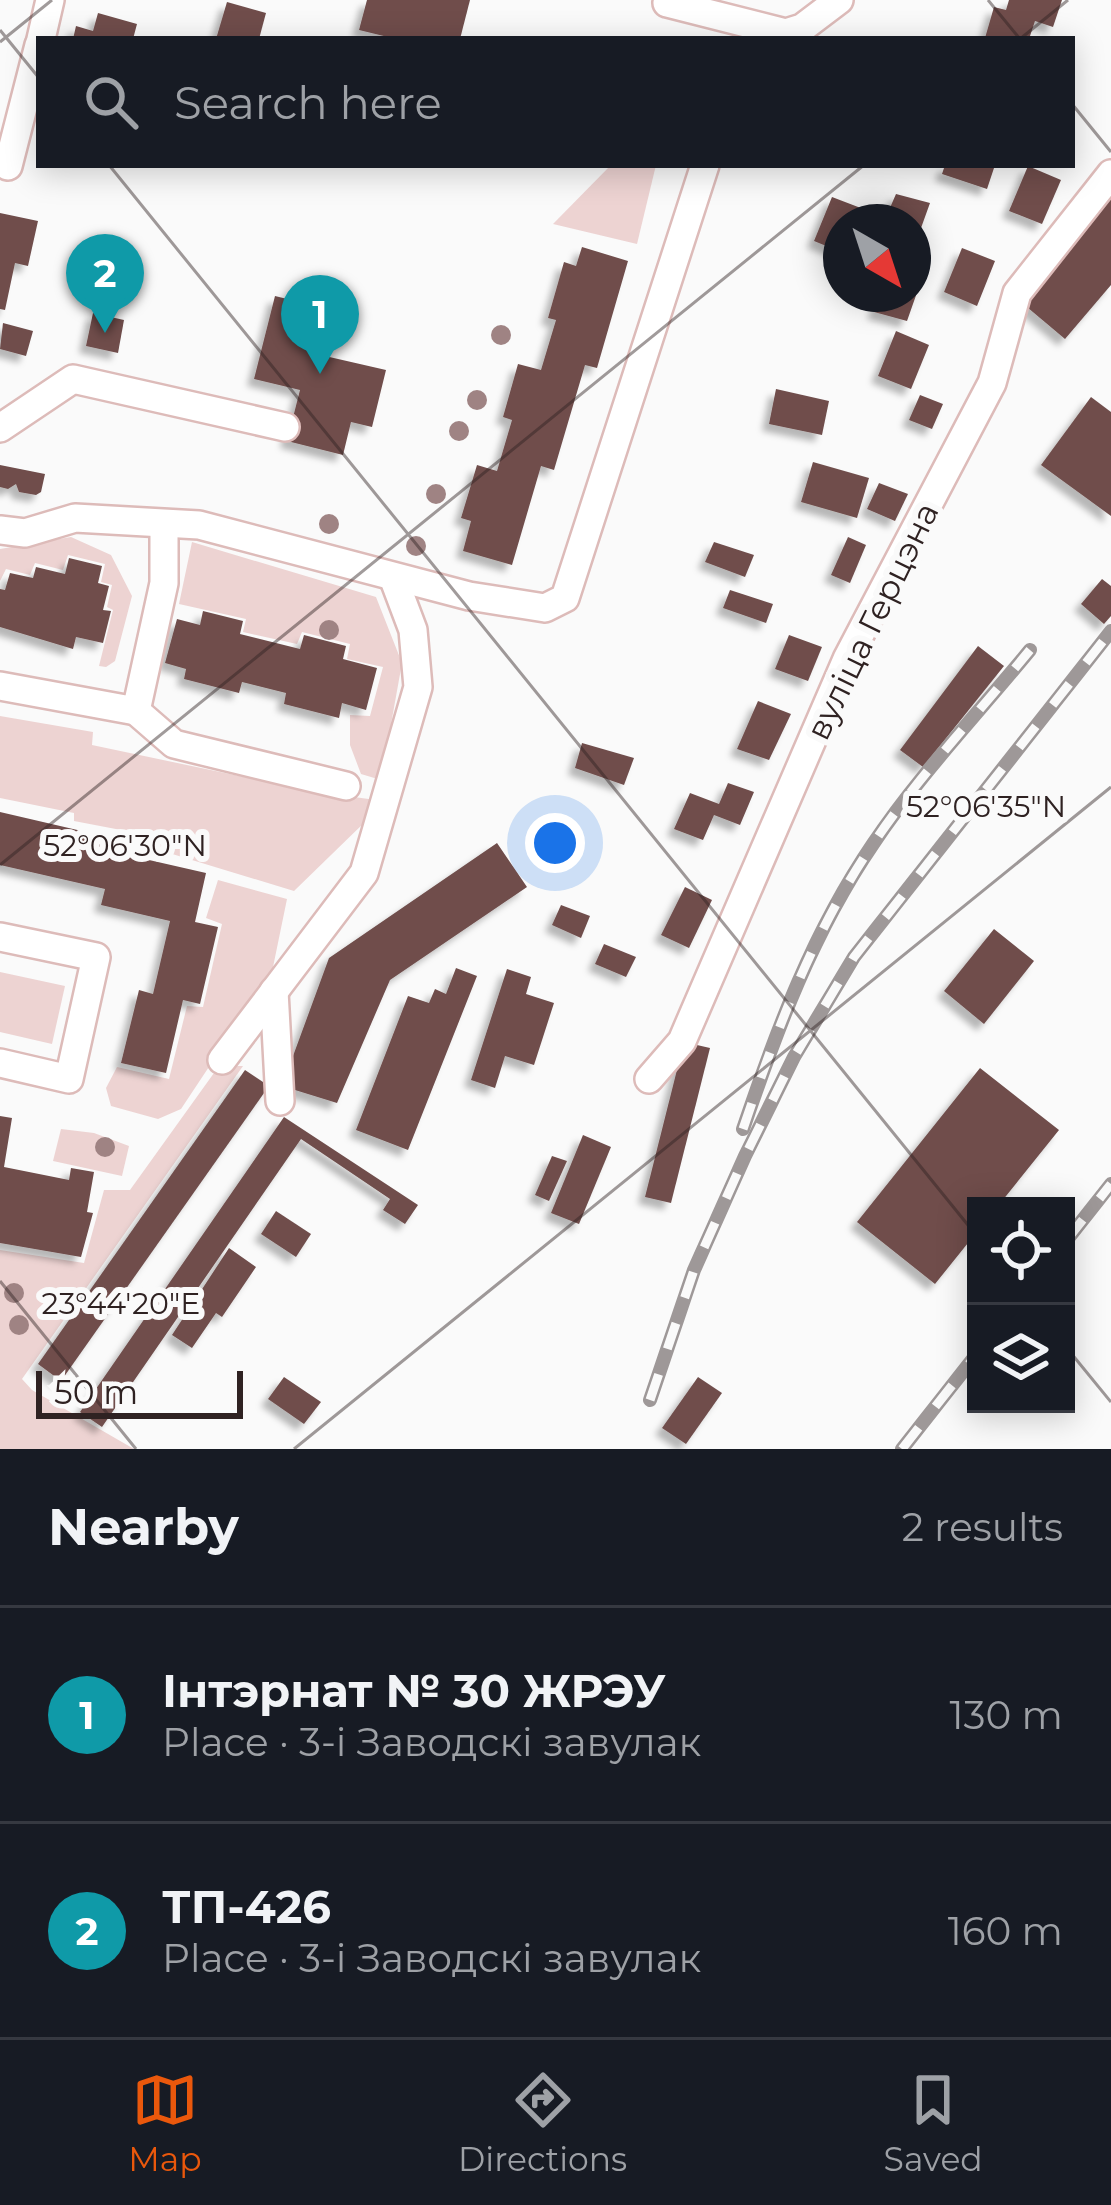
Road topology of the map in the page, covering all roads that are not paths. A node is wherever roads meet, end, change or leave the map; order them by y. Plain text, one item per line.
1 (50, 0) edge
2 (668, 0) edge
3 (839, 0) edge
4 (41, 36) edge
5 (36, 58) edge
6 (8, 166) dead end
7 (704, 168) edge
8 (1111, 173) edge
9 (0, 428) edge
10 (285, 428) dead end
11 (164, 526) junction
12 (0, 530) edge
13 (393, 577) junction
14 (0, 686) edge
15 (136, 711) junction
16 (346, 786) dead end
17 (0, 938) edge
18 (274, 992) junction
19 (222, 1060) dead end
20 (0, 1063) edge
21 (649, 1078) dead end
22 (280, 1101) dead end

1 - 4 street
2 - 3 street
5 - 6 street
7 - 13 street
8 - 21 street, вуліца Герцэна
9 - 10 street
11 - 12 street
11 - 13 street
11 - 15 street
13 - 18 street
14 - 15 street
15 - 16 street
17 - 20 street
18 - 19 street
18 - 22 street

